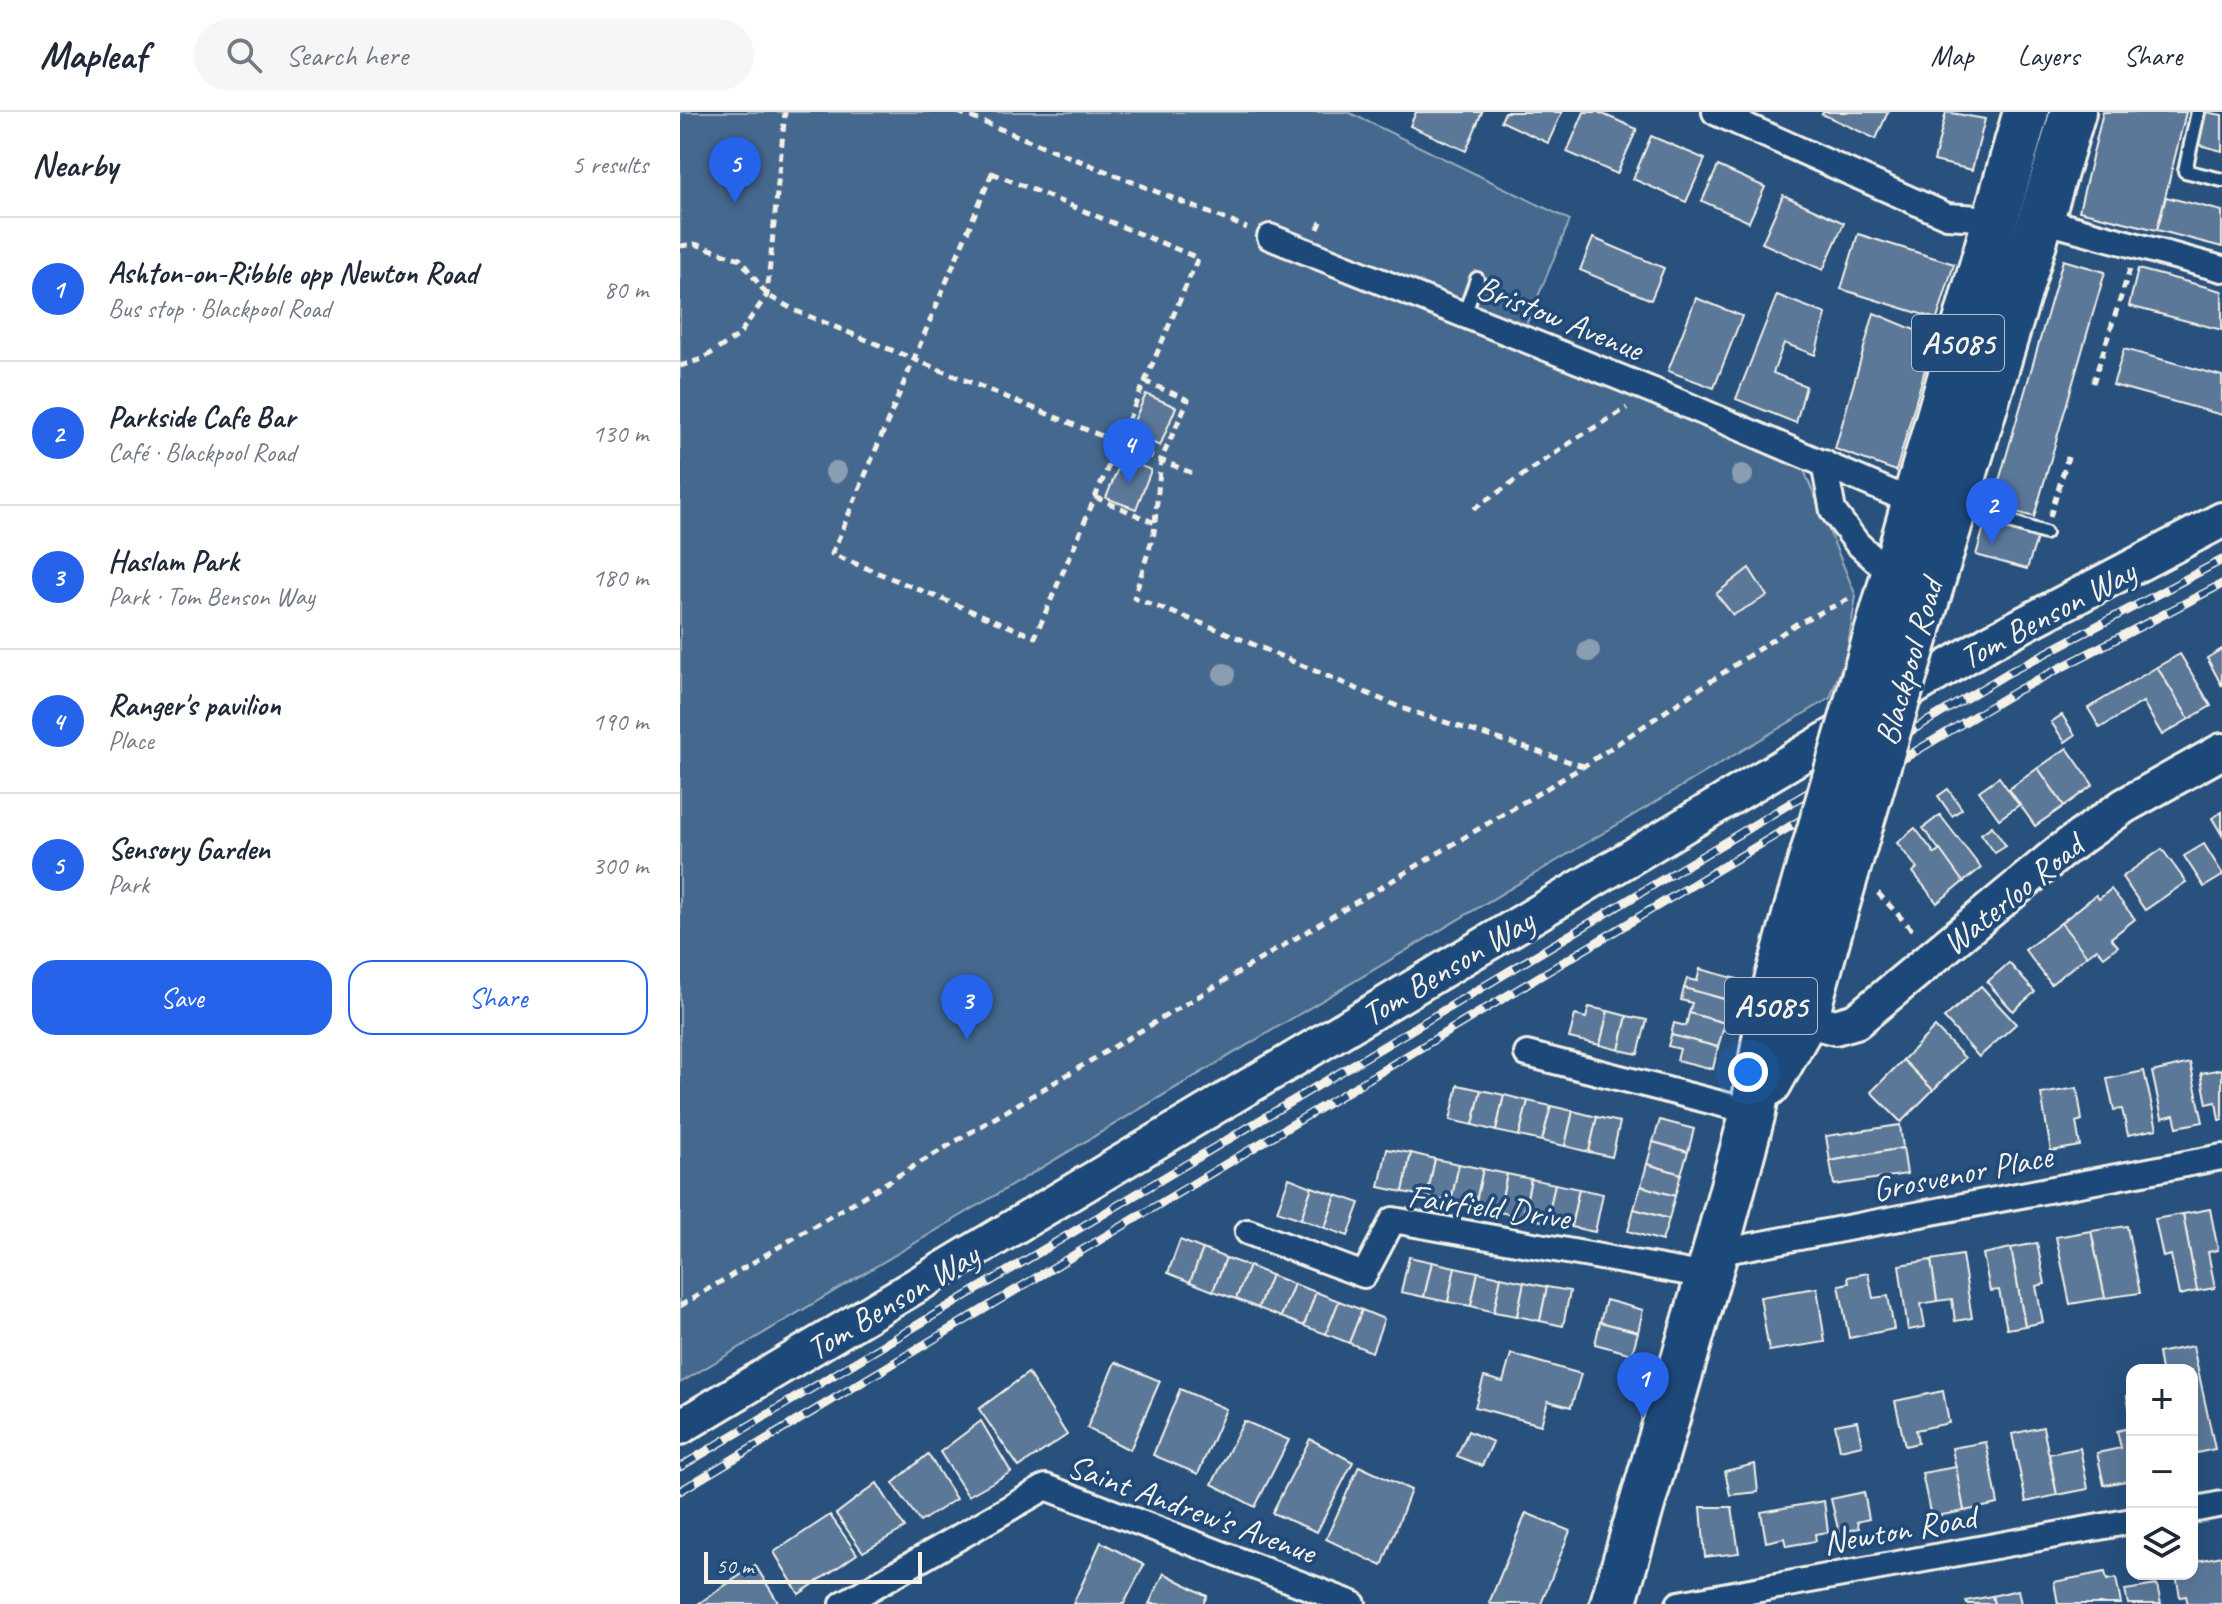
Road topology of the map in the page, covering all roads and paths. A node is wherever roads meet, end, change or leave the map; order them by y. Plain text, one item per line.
1 (785, 112) edge
2 (958, 112) edge
3 (1715, 112) edge
4 (2026, 112) edge
5 (2073, 112) edge
6 (2198, 112) edge
7 (2222, 180) edge
8 (1995, 219) junction
9 (2042, 220) junction
10 (1270, 237) joint
11 (680, 246) edge
12 (2137, 246) junction
13 (2222, 269) edge
14 (1477, 279) dead end
15 (767, 295) junction
16 (1464, 315) junction
17 (680, 366) edge
18 (1144, 381) junction
19 (2093, 383) dead end
20 (1656, 392) junction
21 (1118, 442) junction
22 (2068, 457) dead end
23 (1161, 460) junction
24 (1824, 463) junction
25 (1197, 475) dead end
26 (1095, 497) junction
27 (1934, 504) junction
28 (1474, 509) dead end
29 (2222, 520) edge
30 (1155, 523) junction
31 (2045, 533) joint
32 (1893, 576) junction
33 (1899, 626) junction
34 (2222, 751) edge
35 (1584, 766) junction
36 (1874, 888) dead end
37 (1817, 907) junction
38 (1935, 956) junction
39 (1805, 1019) junction
40 (1527, 1054) dead end
41 (1753, 1112) junction
42 (2222, 1157) edge
43 (1248, 1232) dead end
44 (1711, 1265) junction
45 (680, 1306) edge
46 (680, 1427) edge
47 (2222, 1504) edge
48 (2198, 1509) edge
49 (2126, 1522) edge
50 (843, 1604) edge
51 (1353, 1604) edge
52 (1613, 1604) edge
53 (1679, 1604) edge

1 - 15 path
2 - 10 path
3 - 8 street
4 - 8 highway, Blackpool Road / A5085
5 - 9 highway, Blackpool Road / A5085
6 - 7 lane
8 - 27 highway, Blackpool Road / A5085
9 - 12 street
9 - 27 highway, Blackpool Road / A5085
10 - 16 street, Bristow Avenue
11 - 15 path
12 - 13 street
12 - 19 path
14 - 16 lane
15 - 17 path
15 - 21 path
16 - 20 street, Bristow Avenue
18 - 21 path
18 - 23 path
18 - 26 path
20 - 24 street, Bristow Avenue
20 - 28 path
21 - 23 path
21 - 26 path
22 - 31 path
23 - 25 path
23 - 30 path
24 - 27 street, Bristow Avenue
24 - 32 street
26 - 30 path
27 - 31 lane
27 - 32 highway, Blackpool Road / A5085
27 - 33 highway, Blackpool Road / A5085
29 - 46 main road, Tom Benson Way
30 - 35 path
32 - 33 highway, Blackpool Road / A5085
32 - 35 path
33 - 37 highway, Blackpool Road / A5085, bridge
34 - 38 main road, Waterloo Road
35 - 45 path
36 - 38 path
37 - 39 highway, Blackpool Road / A5085
37 - 41 highway, Blackpool Road / A5085
38 - 39 main road, Waterloo Road
39 - 41 highway, Blackpool Road / A5085
40 - 41 street
41 - 44 highway, Blackpool Road / A5085
42 - 44 street, Grosvenor Place
43 - 44 street, Fairfield Drive
44 - 52 highway, Blackpool Road / A5085
47 - 48 street
49 - 53 street, Newton Road
50 - 51 street, Saint Andrew's Avenue

